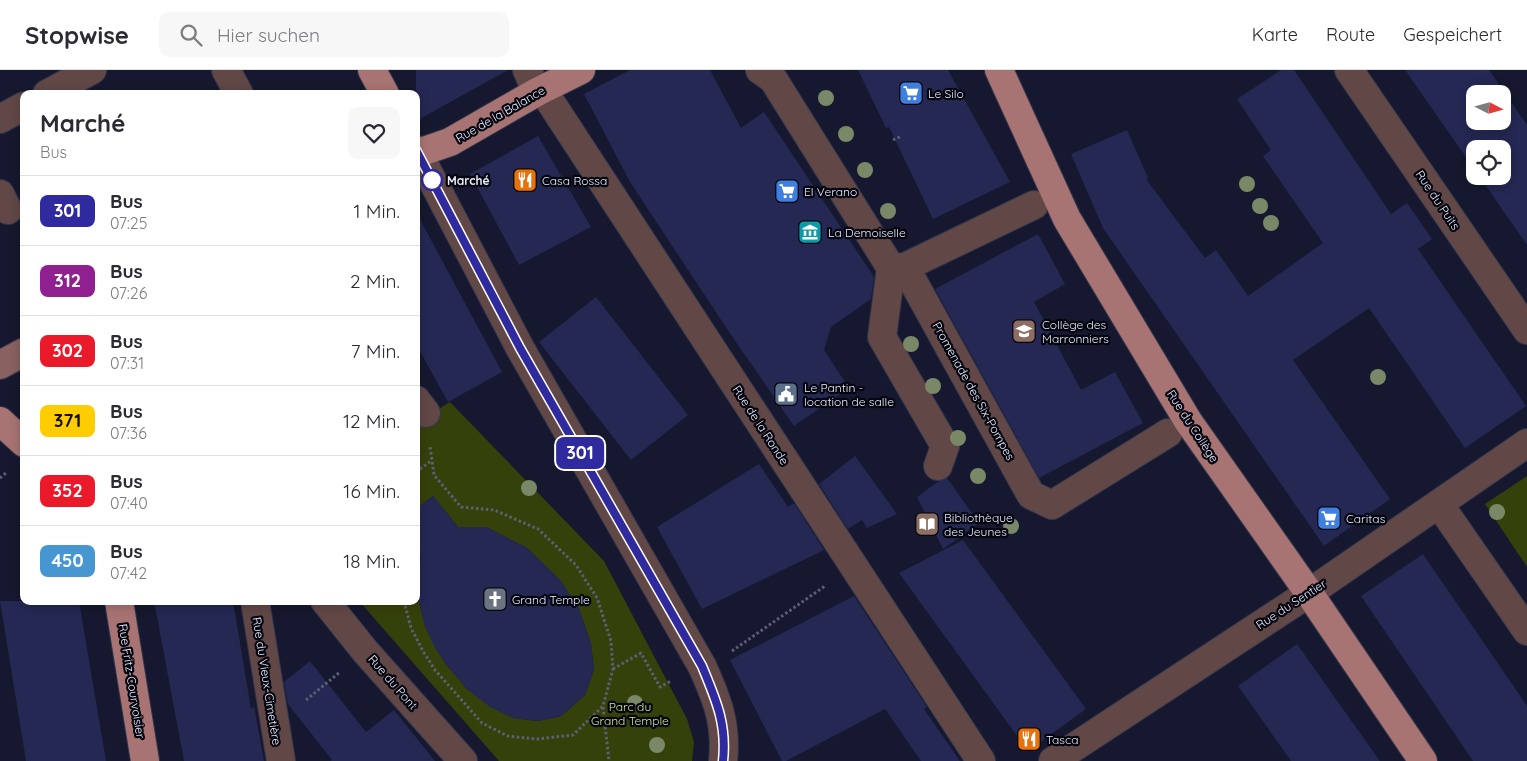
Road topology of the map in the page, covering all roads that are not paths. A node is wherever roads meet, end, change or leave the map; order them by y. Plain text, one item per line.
1 (92, 70) edge
2 (226, 70) edge
3 (372, 70) edge
4 (582, 70) edge
5 (760, 70) edge
6 (999, 70) edge
7 (1349, 70) edge
8 (535, 83) edge
9 (54, 90) edge
10 (237, 90) edge
11 (383, 90) edge
12 (20, 108) edge
13 (0, 119) edge
14 (420, 151) edge
15 (420, 158) edge
16 (1034, 205) dead end
17 (898, 267) junction
18 (1527, 330) edge
19 (20, 354) edge
20 (0, 364) edge
21 (0, 421) edge
22 (1168, 433) dead end
23 (20, 439) edge
24 (1527, 443) edge
25 (938, 466) dead end
26 (1439, 504) junction
27 (1309, 593) junction
28 (120, 605) edge
29 (255, 605) edge
30 (328, 605) edge
31 (1527, 631) edge
32 (145, 761) edge
33 (281, 761) edge
34 (463, 761) edge
35 (724, 761) edge
36 (981, 761) edge
37 (1053, 761) edge
38 (1423, 761) edge

1 - 9 street
2 - 10 street
3 - 11 main road
4 - 8 main road, Rue de la Balance
5 - 17 street, Promenade des Six-Pompes
6 - 27 main road, Rue du Collège
7 - 18 street, Rue du Puits
8 - 14 main road, Rue de la Balance
8 - 36 street, Rue de la Ronde
12 - 13 street
15 - 35 street
16 - 17 street
17 - 22 street, Promenade des Six-Pompes
17 - 25 street
19 - 20 main road
21 - 23 main road
24 - 26 street, Rue du Sentier
26 - 27 street, Rue du Sentier
26 - 31 street
27 - 37 street, Rue du Sentier
27 - 38 main road, Rue du Collège
28 - 32 main road, Rue Fritz-Courvoisier
29 - 33 street, Rue du Vieux-Cimetière
30 - 34 street, Rue du Pont

